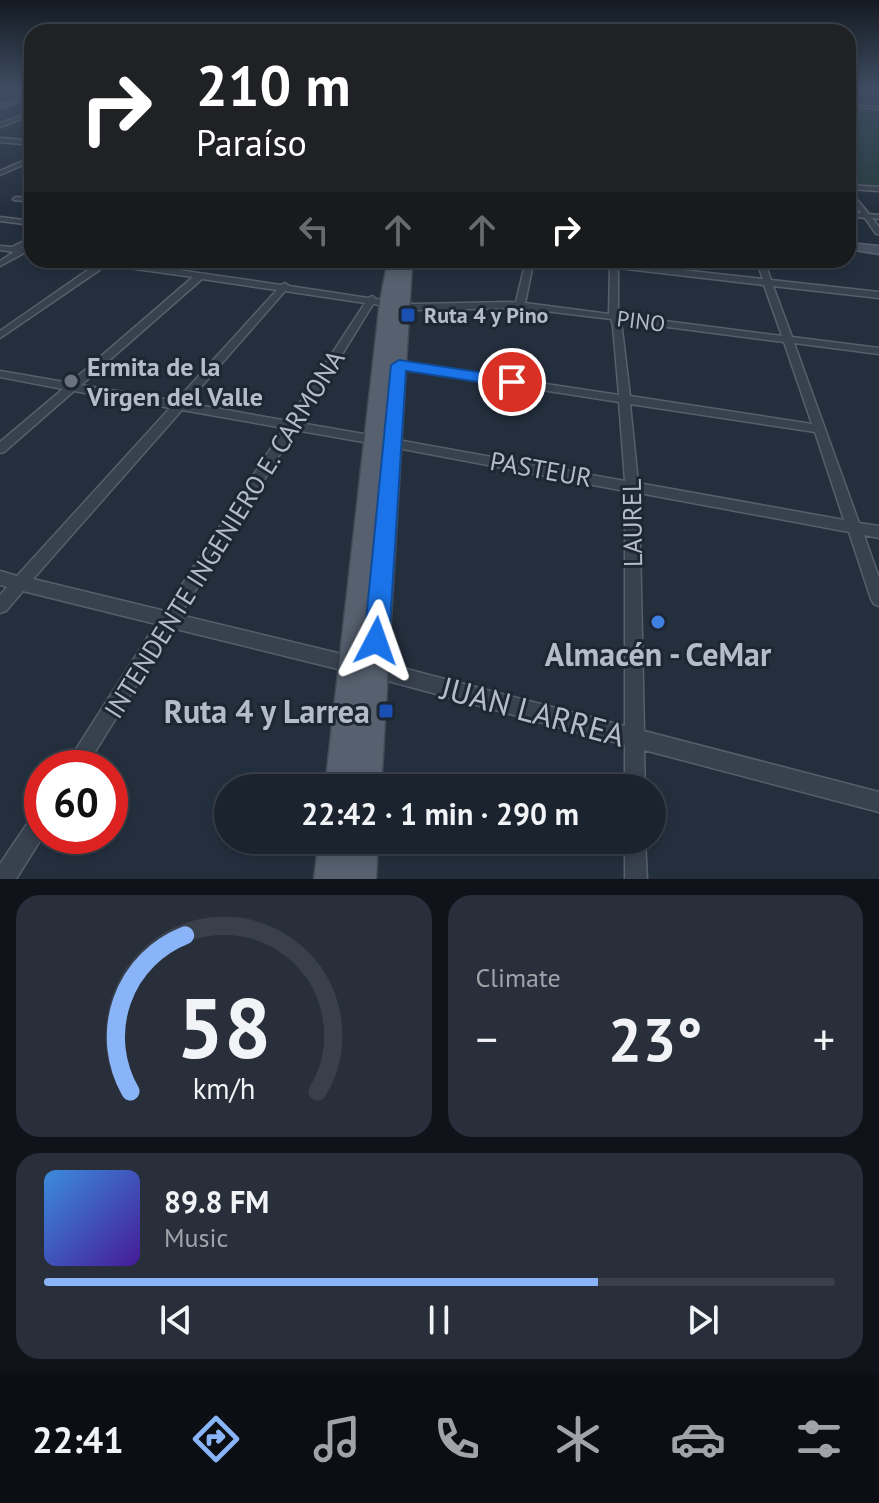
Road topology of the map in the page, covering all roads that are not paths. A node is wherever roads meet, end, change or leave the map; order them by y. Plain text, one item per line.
1 (24, 137) edge
2 (0, 138) edge
3 (24, 139) edge
4 (14, 141) junction
5 (0, 146) edge
6 (24, 162) edge
7 (0, 173) edge
8 (856, 189) edge
9 (879, 189) edge
10 (16, 199) dead end
11 (24, 200) edge
12 (856, 200) edge
13 (856, 215) edge
14 (867, 216) junction
15 (879, 217) edge
16 (0, 219) edge
17 (24, 222) edge
18 (879, 232) edge
19 (856, 247) edge
20 (0, 248) edge
21 (879, 250) edge
22 (23, 251) edge
23 (0, 264) edge
24 (96, 268) edge
25 (149, 268) edge
26 (393, 268) edge
27 (402, 268) edge
28 (528, 268) edge
29 (614, 268) edge
30 (653, 268) edge
31 (763, 268) edge
32 (201, 275) junction
33 (769, 283) junction
34 (285, 286) junction
35 (879, 295) edge
36 (387, 302) junction
37 (520, 305) junction
38 (615, 318) junction
39 (0, 335) edge
40 (787, 339) junction
41 (879, 351) edge
42 (399, 365) junction
43 (0, 374) edge
44 (72, 386) junction
45 (626, 399) junction
46 (177, 406) junction
47 (294, 425) junction
48 (819, 429) junction
49 (383, 441) junction
50 (0, 449) edge
51 (632, 486) junction
52 (853, 525) junction
53 (879, 532) edge
54 (0, 578) edge
55 (20, 583) junction
56 (879, 599) edge
57 (0, 606) edge
58 (169, 621) junction
59 (364, 667) junction
60 (635, 738) junction
61 (86, 750) edge
62 (344, 774) edge
63 (365, 774) edge
64 (635, 774) edge
65 (879, 802) edge
66 (24, 847) edge
67 (335, 854) edge
68 (360, 854) edge
69 (635, 854) edge
70 (3, 879) edge
71 (332, 879) edge
72 (358, 879) edge
73 (636, 879) edge

1 - 2 street
2 - 4 street
3 - 4 street
4 - 5 street
6 - 7 street
8 - 9 street
10 - 11 street
12 - 14 street
13 - 14 street
14 - 15 street
14 - 18 street
16 - 17 street
19 - 21 street
20 - 22 street
22 - 23 street
24 - 39 street
25 - 32 street, PINO
26 - 36 main road
27 - 36 main road
28 - 37 street
29 - 38 street, LAUREL
30 - 33 street
31 - 33 street
32 - 34 street, PINO
32 - 44 street
33 - 35 street
33 - 40 street
34 - 36 street, PINO
34 - 46 street
36 - 37 street, PINO
36 - 42 main road
36 - 47 street, INTENDENTE INGENIERO E. CARMONA
36 - 49 main road
37 - 38 street, PINO
38 - 40 street, PINO
38 - 45 street, LAUREL
40 - 41 street, PINO
40 - 48 street
42 - 45 street
42 - 49 main road
43 - 44 street, PASTEUR
44 - 46 street, PASTEUR
44 - 50 street
45 - 48 street
45 - 51 street, LAUREL
46 - 47 street, PASTEUR
46 - 55 street
47 - 49 street, PASTEUR
47 - 58 street, INTENDENTE INGENIERO E. CARMONA
48 - 52 street
49 - 51 street, PASTEUR
49 - 59 main road
51 - 52 street, PASTEUR
51 - 60 street, LAUREL
52 - 53 street, PASTEUR
52 - 56 street
54 - 55 street, JUAN LARREA
55 - 57 street
55 - 58 street, JUAN LARREA
58 - 59 street, JUAN LARREA
58 - 61 street, INTENDENTE INGENIERO E. CARMONA
59 - 60 street, JUAN LARREA
59 - 62 main road
59 - 63 main road
60 - 64 street, LAUREL
60 - 65 street, JUAN LARREA
66 - 70 street
67 - 71 main road
68 - 72 main road
69 - 73 street

